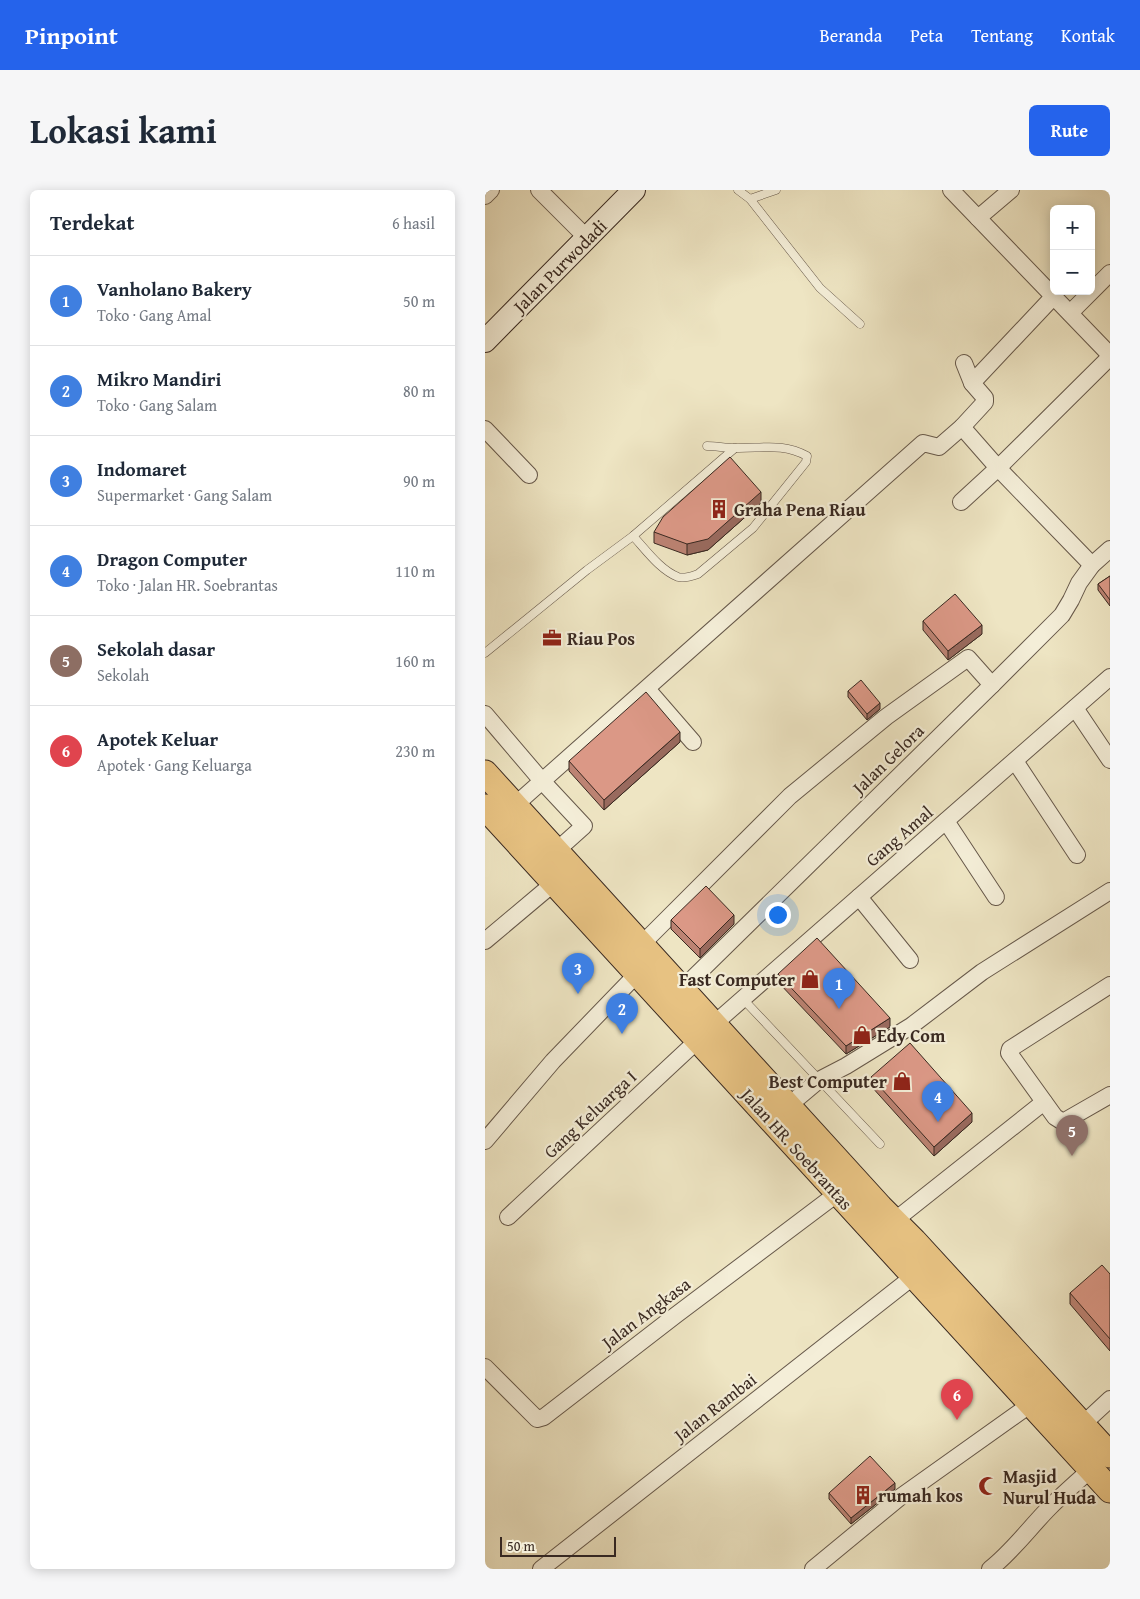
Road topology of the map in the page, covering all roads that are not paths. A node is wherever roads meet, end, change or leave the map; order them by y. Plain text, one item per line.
1 (491, 190) edge
2 (539, 190) edge
3 (634, 190) edge
4 (738, 190) edge
5 (776, 190) edge
6 (951, 190) edge
7 (1011, 190) edge
8 (485, 196) edge
9 (750, 199) junction
10 (978, 218) junction
11 (587, 238) junction
12 (1110, 273) edge
13 (1054, 296) junction
14 (1070, 313) junction
15 (860, 324) dead end
16 (485, 341) edge
17 (1110, 356) edge
18 (964, 364) dead end
19 (972, 383) junction
20 (962, 427) junction
21 (485, 429) edge
22 (707, 446) dead end
23 (735, 448) junction
24 (998, 468) junction
25 (529, 475) dead end
26 (961, 502) dead end
27 (633, 536) junction
28 (1110, 549) edge
29 (1092, 565) junction
30 (485, 653) edge
31 (1110, 677) edge
32 (992, 685) junction
33 (647, 689) junction
34 (1075, 708) junction
35 (485, 714) edge
36 (693, 742) dead end
37 (1110, 760) edge
38 (1015, 761) junction
39 (485, 773) edge
40 (542, 781) junction
41 (514, 806) junction
42 (485, 807) edge
43 (946, 821) junction
44 (555, 852) junction
45 (1077, 855) dead end
46 (554, 883) junction
47 (1110, 891) edge
48 (859, 897) junction
49 (996, 897) dead end
50 (485, 941) edge
51 (641, 945) junction
52 (910, 960) dead end
53 (637, 974) junction
54 (1110, 985) edge
55 (682, 989) junction
56 (743, 999) junction
57 (706, 1032) junction
58 (819, 1080) junction
59 (1110, 1095) edge
60 (1044, 1102) junction
61 (788, 1106) junction
62 (485, 1141) edge
63 (880, 1144) dead end
64 (838, 1193) junction
65 (508, 1217) dead end
66 (894, 1221) junction
67 (914, 1276) junction
68 (485, 1367) edge
69 (1110, 1399) edge
70 (1031, 1404) junction
71 (1082, 1436) junction
72 (1100, 1462) edge
73 (1110, 1490) edge
74 (541, 1569) edge
75 (813, 1569) edge
76 (990, 1569) edge

1 - 8 street
2 - 11 street
3 - 11 street, Jalan Purwodadi
4 - 9 lane
5 - 9 lane
6 - 10 street
7 - 10 street
9 - 15 lane
10 - 13 street
11 - 16 street, Jalan Purwodadi
12 - 14 street
13 - 14 street
13 - 19 street
14 - 17 street
17 - 24 street
18 - 19 street
19 - 20 street
20 - 24 street
20 - 33 street
21 - 25 street
22 - 23 lane
23 - 27 lane
23 - 27 lane
24 - 26 street
24 - 29 street
27 - 30 lane
28 - 29 street, Jalan Gelora
29 - 32 street, Jalan Gelora
31 - 34 street, Gang Amal
32 - 51 street
32 - 55 street, Jalan Gelora
33 - 36 street
33 - 40 street
34 - 37 street
34 - 38 street, Gang Amal
35 - 40 street
38 - 43 street, Gang Amal
38 - 45 street
39 - 41 main road, Jalan HR. Soebrantas
40 - 41 street
40 - 44 street
41 - 44 main road, Jalan HR. Soebrantas
42 - 46 main road, Jalan HR. Soebrantas
43 - 48 street, Gang Amal
43 - 49 street
44 - 51 main road, Jalan HR. Soebrantas
46 - 50 street
46 - 53 main road, Jalan HR. Soebrantas
47 - 58 street
48 - 52 street
48 - 56 street, Gang Amal
51 - 55 main road, Jalan HR. Soebrantas
53 - 57 main road, Jalan HR. Soebrantas
53 - 62 street
54 - 60 street
55 - 57 main road, Jalan HR. Soebrantas
56 - 57 street, Gang Amal
56 - 58 lane
57 - 61 main road, Jalan HR. Soebrantas
57 - 64 main road, Jalan HR. Soebrantas
57 - 65 street, Gang Keluarga I
58 - 61 street
58 - 63 lane
59 - 60 street
60 - 66 street
61 - 66 main road, Jalan HR. Soebrantas
64 - 67 main road, Jalan HR. Soebrantas
64 - 68 street, Jalan Angkasa
66 - 71 main road, Jalan HR. Soebrantas
67 - 70 main road, Jalan HR. Soebrantas
67 - 74 street, Jalan Rambai
69 - 71 street
70 - 71 main road, Jalan HR. Soebrantas
70 - 75 street
71 - 72 main road, Jalan HR. Soebrantas
72 - 73 main road, Jalan HR. Soebrantas
72 - 76 street

